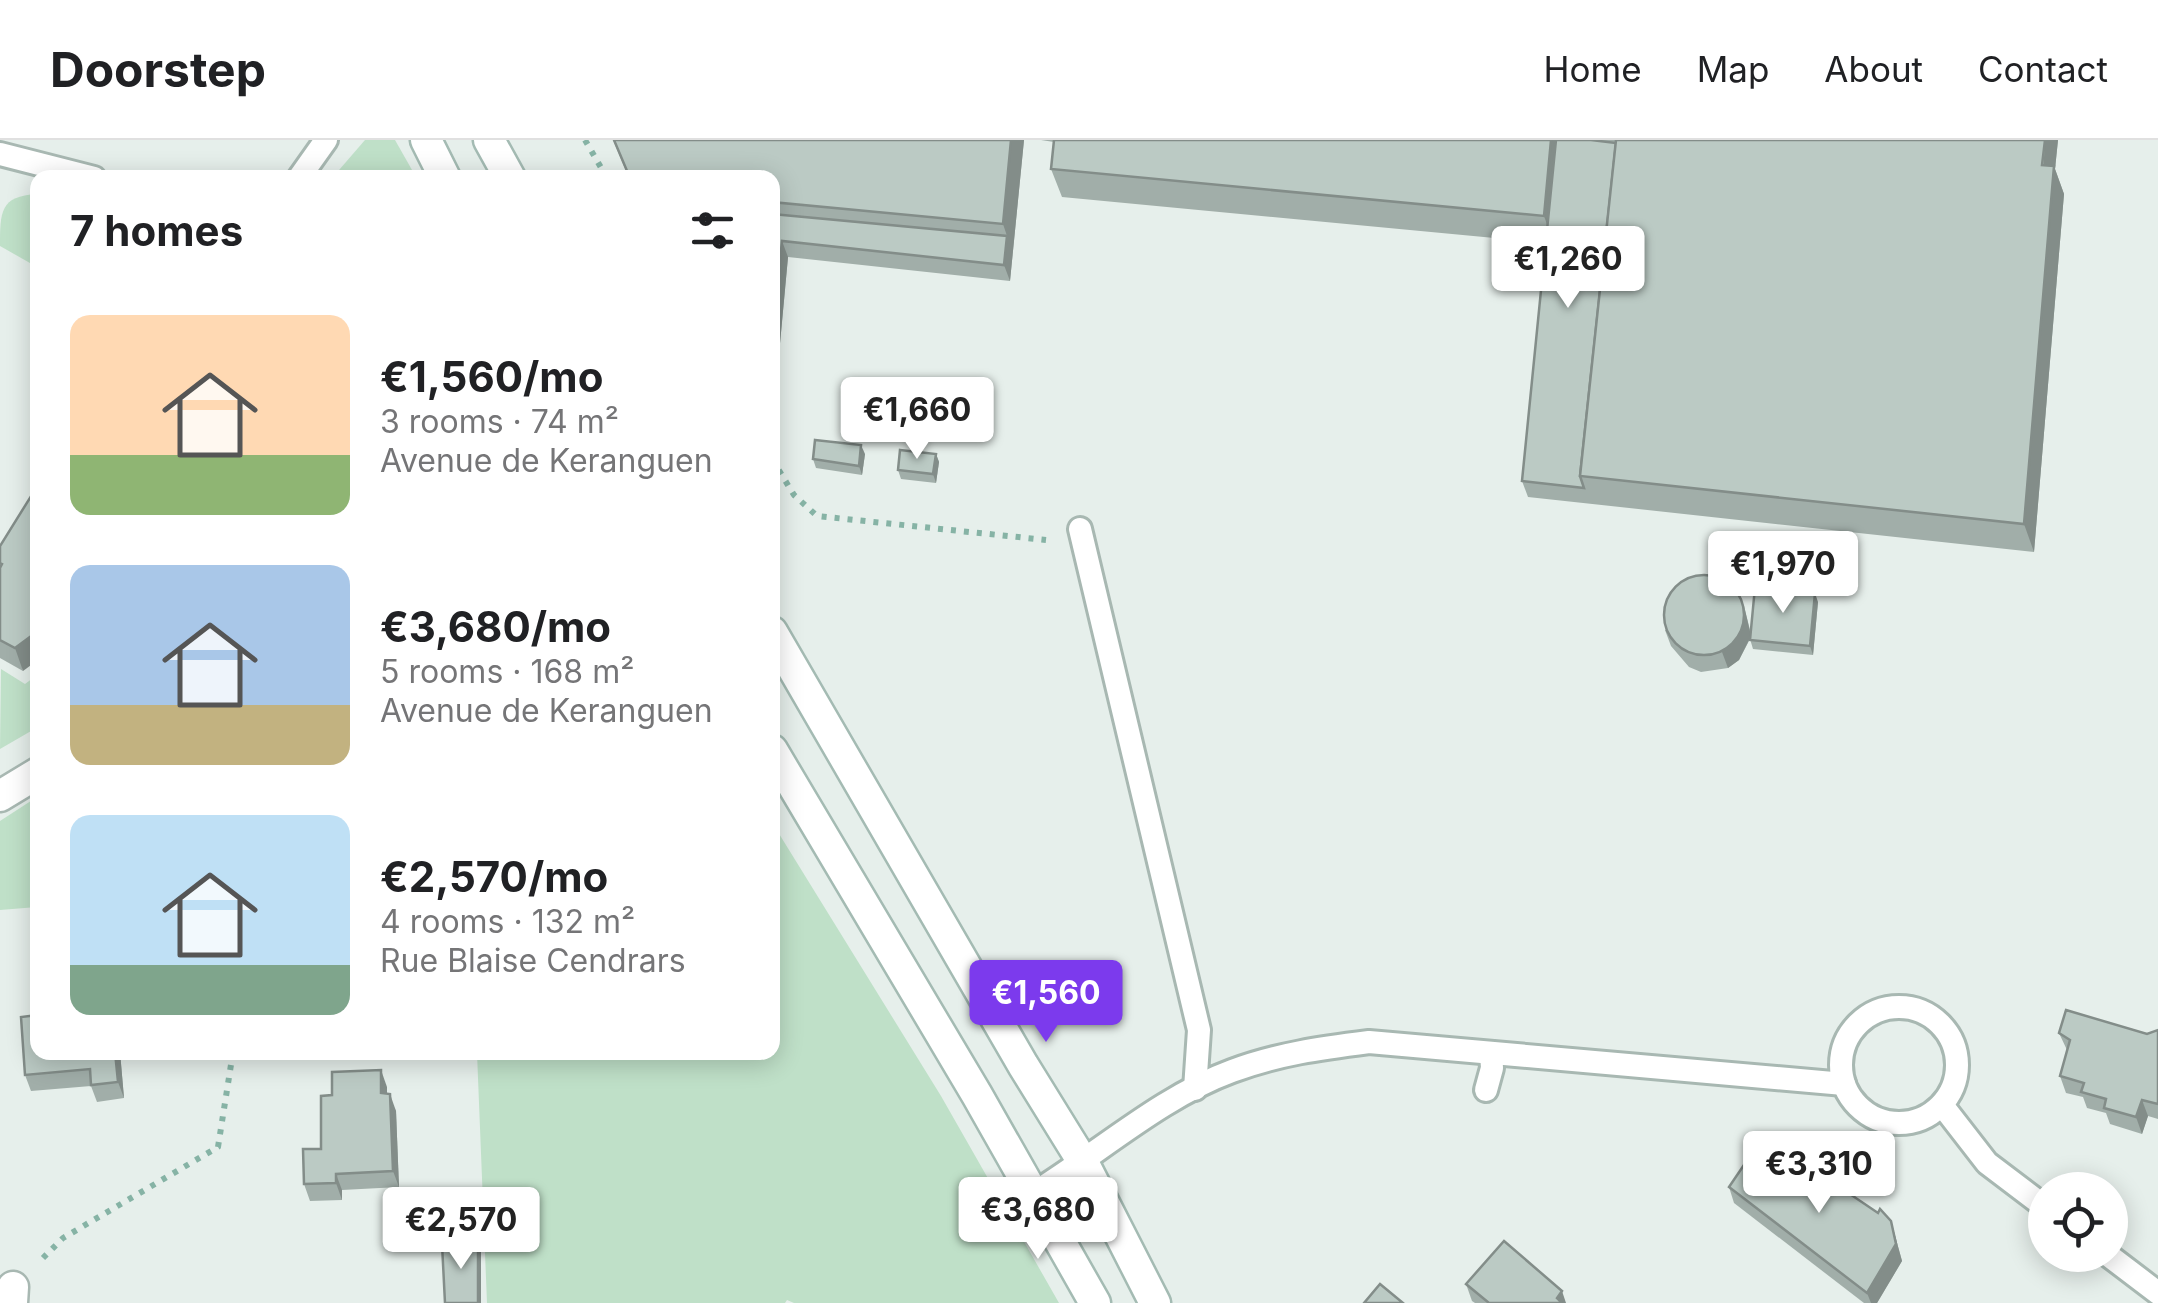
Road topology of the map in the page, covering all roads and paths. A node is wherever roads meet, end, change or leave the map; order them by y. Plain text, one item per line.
1 (326, 140) edge
2 (426, 140) edge
3 (489, 140) edge
4 (585, 140) edge
5 (0, 154) edge
6 (63, 170) edge
7 (305, 170) edge
8 (441, 170) edge
9 (506, 170) edge
10 (602, 170) edge
11 (780, 472) edge
12 (1082, 536) joint
13 (780, 646) edge
14 (780, 764) edge
15 (30, 778) edge
16 (0, 796) edge
17 (1491, 1053) junction
18 (231, 1060) edge
19 (1844, 1084) junction
20 (1195, 1089) junction
21 (1486, 1090) dead end
22 (1942, 1106) junction
23 (1083, 1162) junction
24 (1034, 1193) junction
25 (2028, 1194) edge
26 (2128, 1270) edge
27 (2158, 1293) edge
28 (13, 1295) edge
29 (1095, 1303) edge
30 (1155, 1303) edge

1 - 7 lane
2 - 8 main road
3 - 9 main road
4 - 10 path
5 - 6 lane
11 - 12 path
12 - 20 lane
13 - 23 main road
14 - 24 main road
15 - 16 main road
17 - 19 lane
17 - 20 lane
17 - 21 lane
18 - 28 path
19 - 22 lane
19 - 22 lane
20 - 23 lane
22 - 25 lane
23 - 24 lane
23 - 30 main road
24 - 29 main road
26 - 27 lane

